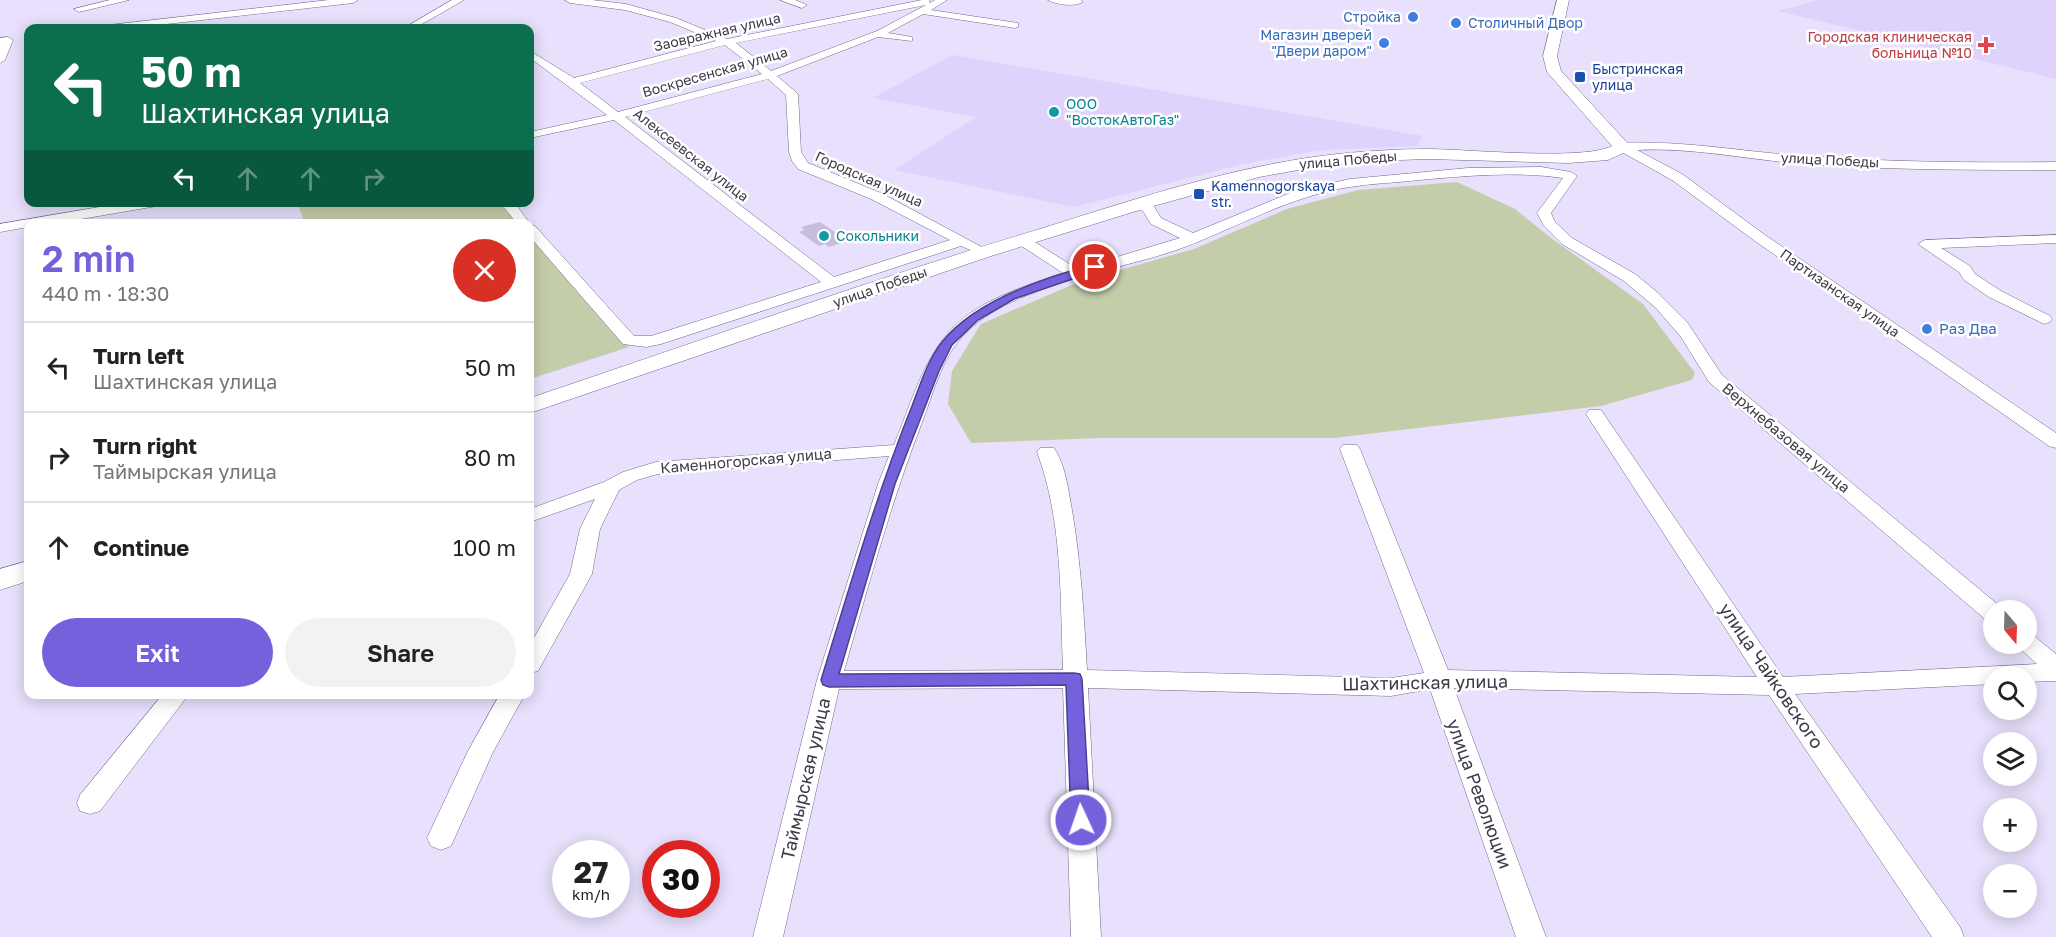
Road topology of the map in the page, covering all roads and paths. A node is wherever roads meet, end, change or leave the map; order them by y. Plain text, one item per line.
1 (124, 0) edge
2 (353, 0) edge
3 (459, 0) edge
4 (570, 0) edge
5 (785, 0) edge
6 (941, 0) edge
7 (1053, 0) edge
8 (1563, 0) edge
9 (1078, 2) dead end
10 (802, 5) dead end
11 (79, 9) dead end
12 (921, 11) junction
13 (201, 18) junction
14 (146, 24) edge
15 (181, 24) edge
16 (416, 24) edge
17 (1015, 25) dead end
18 (874, 35) junction
19 (908, 39) dead end
20 (8, 41) edge
21 (726, 42) junction
22 (534, 57) edge
23 (0, 60) edge
24 (770, 75) junction
25 (572, 82) junction
26 (616, 116) junction
27 (534, 134) edge
28 (1622, 147) junction
29 (2033, 166) junction
30 (2056, 166) edge
31 (1570, 167) junction
32 (2056, 177) edge
33 (1139, 204) junction
34 (127, 207) edge
35 (510, 207) edge
36 (54, 219) edge
37 (521, 219) edge
38 (24, 224) edge
39 (0, 228) edge
40 (534, 233) edge
41 (1192, 238) junction
42 (2056, 239) edge
43 (1022, 240) junction
44 (962, 241) junction
45 (984, 252) junction
46 (1075, 273) junction
47 (832, 283) junction
48 (800, 293) junction
49 (819, 307) junction
50 (2044, 319) dead end
51 (534, 405) edge
52 (1595, 414) dead end
53 (2056, 442) edge
54 (1350, 449) dead end
55 (900, 450) junction
56 (1047, 452) dead end
57 (611, 486) junction
58 (534, 515) edge
59 (24, 572) edge
60 (0, 580) edge
61 (1983, 605) edge
62 (2037, 652) edge
63 (534, 658) edge
64 (2056, 669) edge
65 (1074, 679) junction
66 (1439, 679) junction
67 (829, 680) junction
68 (1776, 686) junction
69 (173, 699) edge
70 (510, 699) edge
71 (90, 803) dead end
72 (441, 838) dead end
73 (768, 937) edge
74 (1086, 937) edge
75 (1530, 937) edge
76 (1949, 937) edge

1 - 11 street
2 - 13 street
3 - 16 street
4 - 21 street, Городская улица
5 - 10 street
6 - 12 street, Воскресенская улица
6 - 21 street, Заовражная улица
7 - 9 street
8 - 28 street
12 - 17 street
12 - 18 street, Воскресенская улица
13 - 14 street
13 - 15 street
18 - 19 street
18 - 24 street, Воскресенская улица
20 - 23 street
21 - 24 street, Городская улица
21 - 25 street, Заовражная улица
22 - 25 street, Алексеевская улица
24 - 26 street, Воскресенская улица
24 - 44 street, Городская улица
25 - 26 street, Алексеевская улица
26 - 27 street, Воскресенская улица
26 - 47 street, Алексеевская улица
28 - 29 street, улица Победы
28 - 31 street, улица Победы
28 - 53 street, Партизанская улица
29 - 30 street, улица Победы
29 - 32 street
31 - 33 street, улица Победы
31 - 41 street, Таймырская улица
31 - 61 street, Верхнебазовая улица
33 - 41 street
33 - 43 street, улица Победы
34 - 36 street
35 - 37 street
38 - 39 street
40 - 48 street
41 - 46 street, Таймырская улица
42 - 50 street
43 - 45 street, улица Победы
43 - 46 street
44 - 45 street, Городская улица
44 - 47 street
45 - 49 street, улица Победы
46 - 55 street, Таймырская улица
47 - 48 street
48 - 49 street
49 - 51 street, улица Победы
52 - 68 street, улица Чайковского
54 - 66 street, улица Революции
55 - 57 street, Каменногорская улица
55 - 67 street, Таймырская улица
56 - 65 street
57 - 58 street, Каменногорская улица
57 - 63 street
59 - 60 street
62 - 64 street
64 - 68 street, Шахтинская улица
65 - 66 street, Шахтинская улица
65 - 67 street, Шахтинская улица
65 - 74 street
66 - 68 street, Шахтинская улица
66 - 75 street, улица Революции
67 - 73 street, Таймырская улица
68 - 76 street, улица Чайковского
69 - 71 street
70 - 72 street

